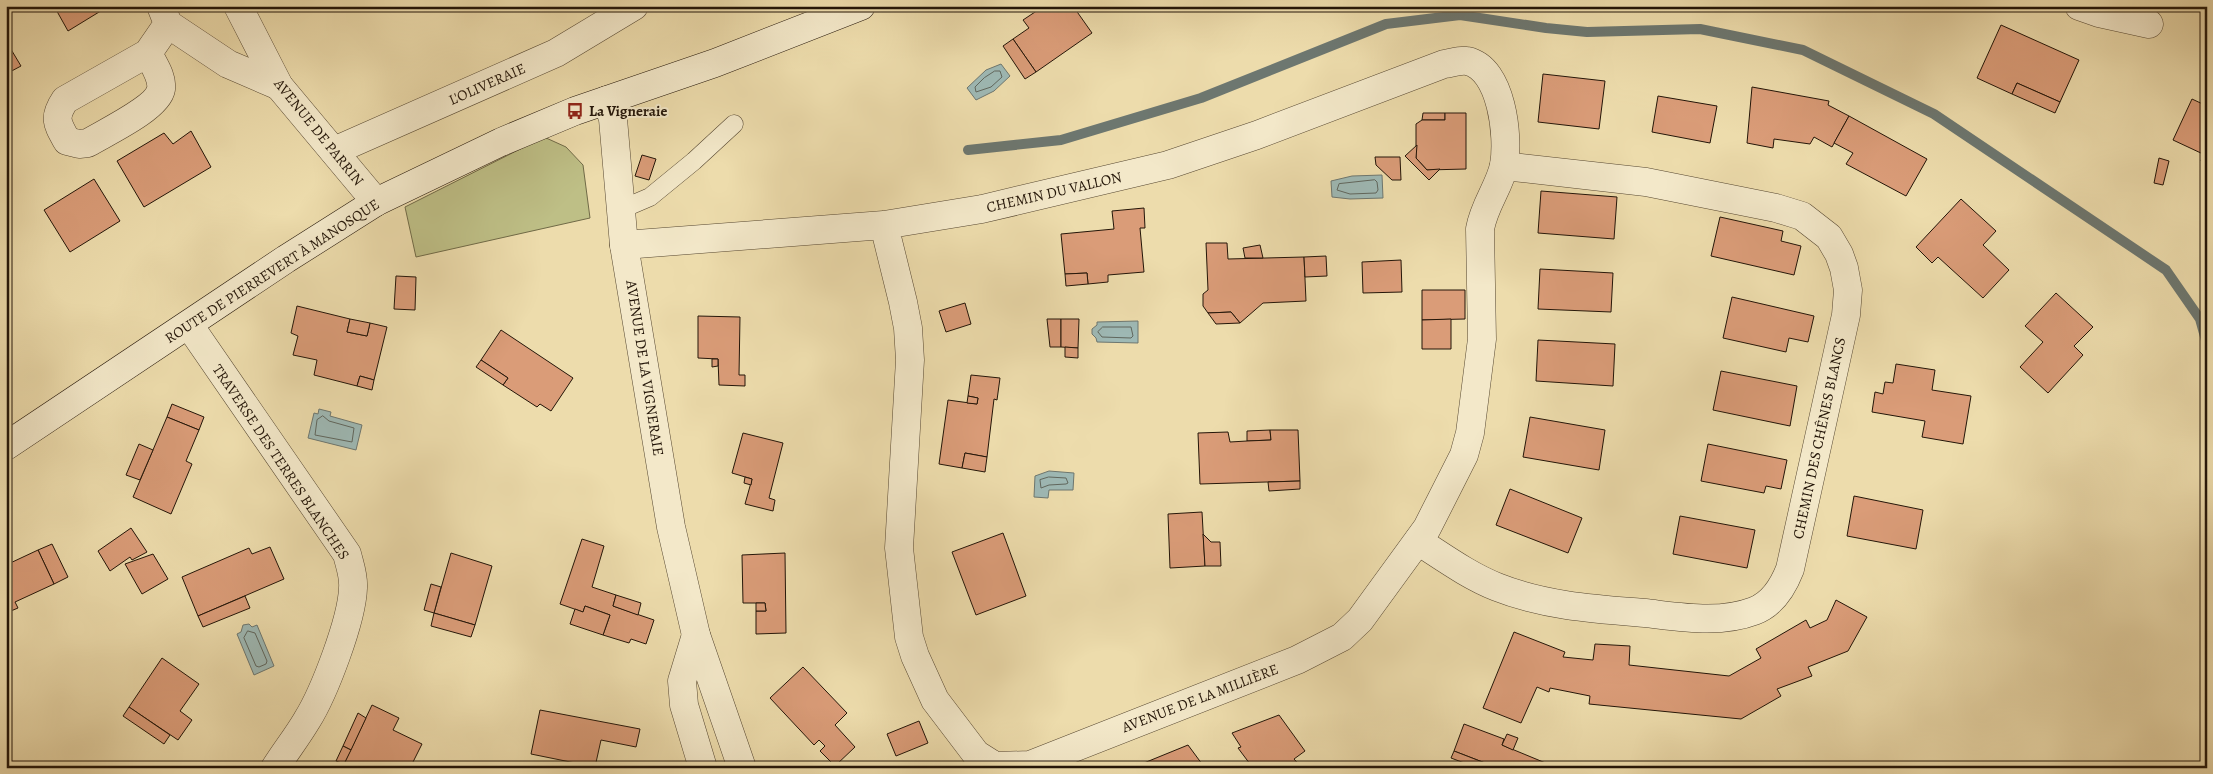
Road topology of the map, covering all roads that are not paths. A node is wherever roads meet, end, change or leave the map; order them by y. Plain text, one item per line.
1 (238, 6) edge
2 (634, 6) edge
3 (861, 6) edge
4 (2079, 6) edge
5 (164, 15) edge
6 (2149, 24) dead end
7 (148, 53) junction
8 (1466, 61) joint
9 (279, 86) junction
10 (607, 100) junction
11 (734, 124) dead end
12 (334, 151) junction
13 (1504, 166) junction
14 (376, 202) junction
15 (622, 209) junction
16 (884, 225) junction
17 (624, 245) junction
18 (189, 325) junction
19 (6, 446) edge
20 (1418, 541) junction
21 (696, 634) junction
22 (275, 768) edge
23 (703, 768) edge
24 (742, 768) edge

1 - 9 street, AVENUE DE PARRIN
2 - 12 street, L'OLIVERAIE
3 - 10 street, ROUTE DE PIERREVERT À MANOSQUE
4 - 6 street
5 - 7 street
5 - 9 street
7 - 7 street
8 - 13 street, AVENUE DE LA MILLIÈRE
8 - 16 street, CHEMIN DU VALLON
9 - 12 street, AVENUE DE PARRIN
10 - 14 street, ROUTE DE PIERREVERT À MANOSQUE
10 - 15 street, AVENUE DE LA VIGNERAIE
11 - 15 lane
12 - 14 street, AVENUE DE PARRIN
13 - 20 street, AVENUE DE LA MILLIÈRE
13 - 20 street, CHEMIN DES CHÊNES BLANCS
14 - 18 street, ROUTE DE PIERREVERT À MANOSQUE
15 - 17 street, AVENUE DE LA VIGNERAIE
16 - 17 street, CHEMIN DU VALLON
16 - 20 street, AVENUE DE LA MILLIÈRE
17 - 21 street, AVENUE DE LA VIGNERAIE
18 - 19 street, ROUTE DE PIERREVERT À MANOSQUE
18 - 22 street, TRAVERSE DES TERRES BLANCHES
21 - 23 street, AVENUE DE LA VIGNERAIE
21 - 24 street, AVENUE DE LA VIGNERAIE

